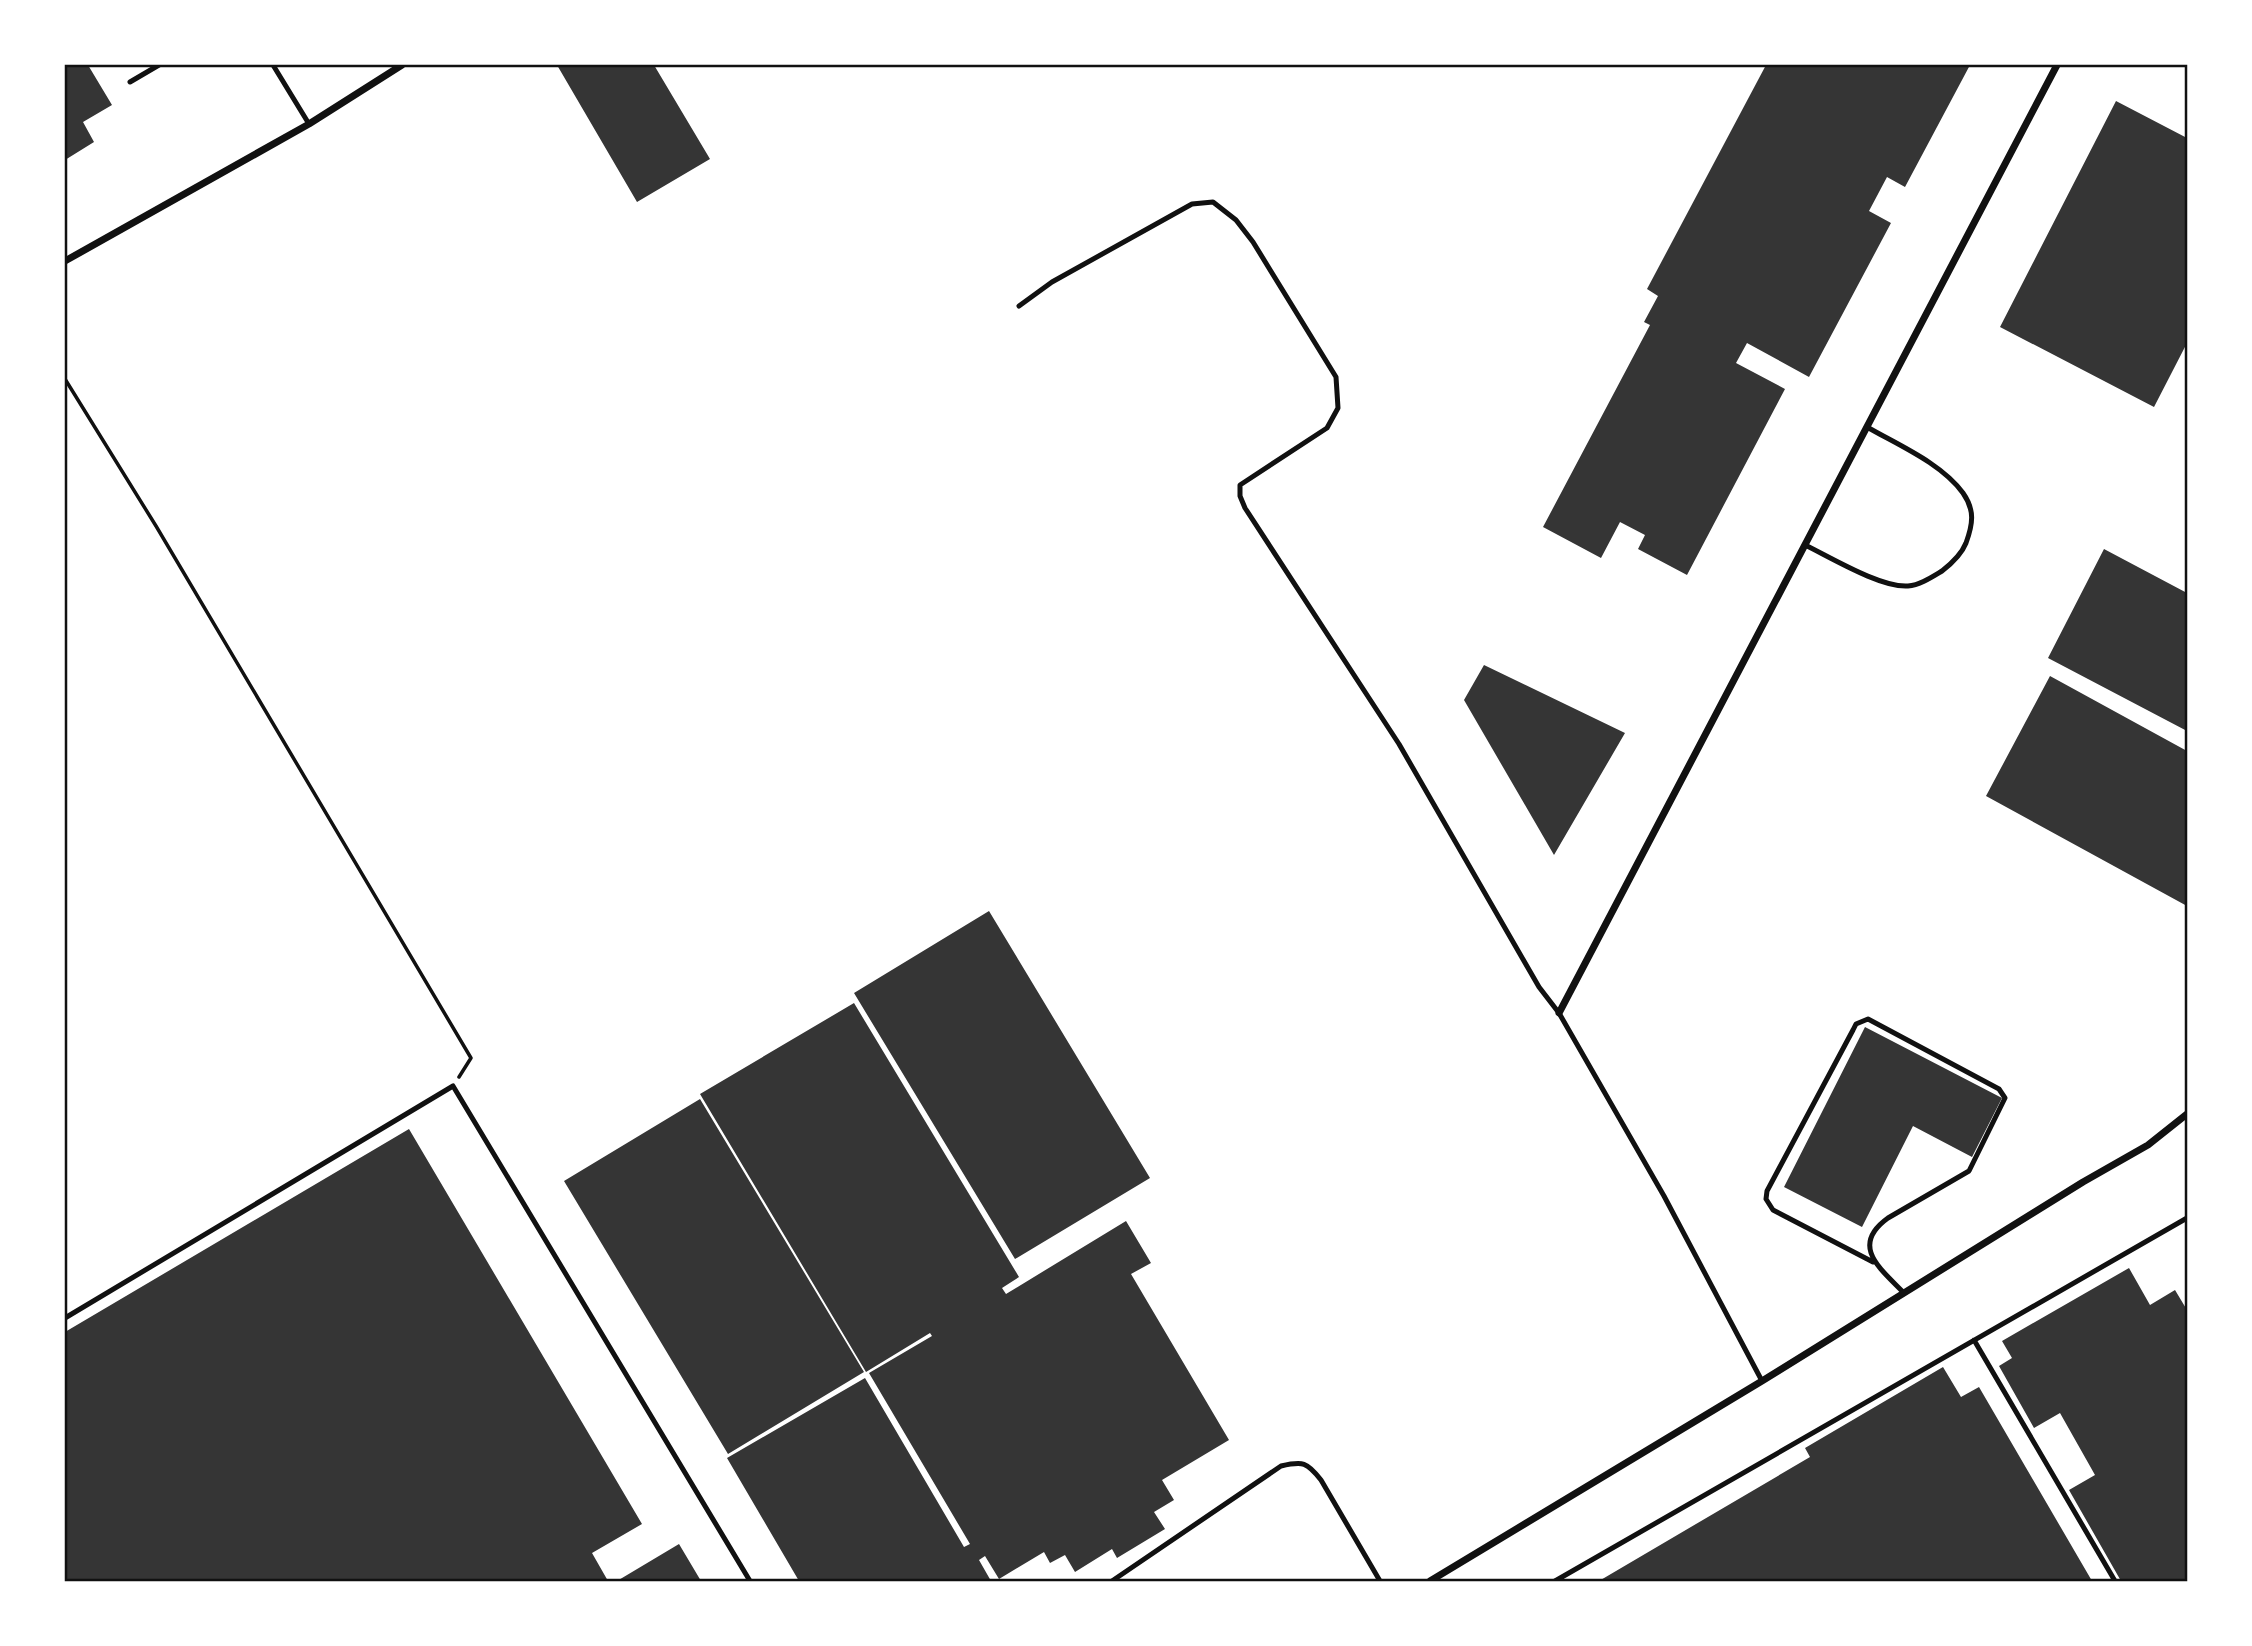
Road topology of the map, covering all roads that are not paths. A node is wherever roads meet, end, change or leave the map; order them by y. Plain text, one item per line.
1 (159, 65) edge
2 (273, 65) edge
3 (402, 65) edge
4 (2057, 65) edge
5 (130, 82) dead end
6 (309, 124) junction
7 (65, 261) edge
8 (1019, 306) dead end
9 (1867, 427) junction
10 (1805, 545) junction
11 (1559, 1013) junction
12 (2187, 1114) edge
13 (2187, 1218) edge
14 (1874, 1262) junction
15 (1904, 1293) junction
16 (65, 1318) edge
17 (1974, 1340) junction
18 (1762, 1381) junction
19 (750, 1581) edge
20 (1112, 1581) edge
21 (1380, 1581) edge
22 (1430, 1581) edge
23 (1555, 1581) edge
24 (2115, 1581) edge

1 - 5 lane
2 - 6 lane
3 - 6 street
4 - 9 street
6 - 7 street
8 - 11 lane
9 - 10 street
9 - 10 lane
10 - 11 street
11 - 18 lane
12 - 15 street
13 - 17 lane
14 - 14 lane
14 - 15 lane
15 - 18 street
16 - 19 lane
17 - 23 lane
17 - 24 lane
18 - 22 street
20 - 21 lane

